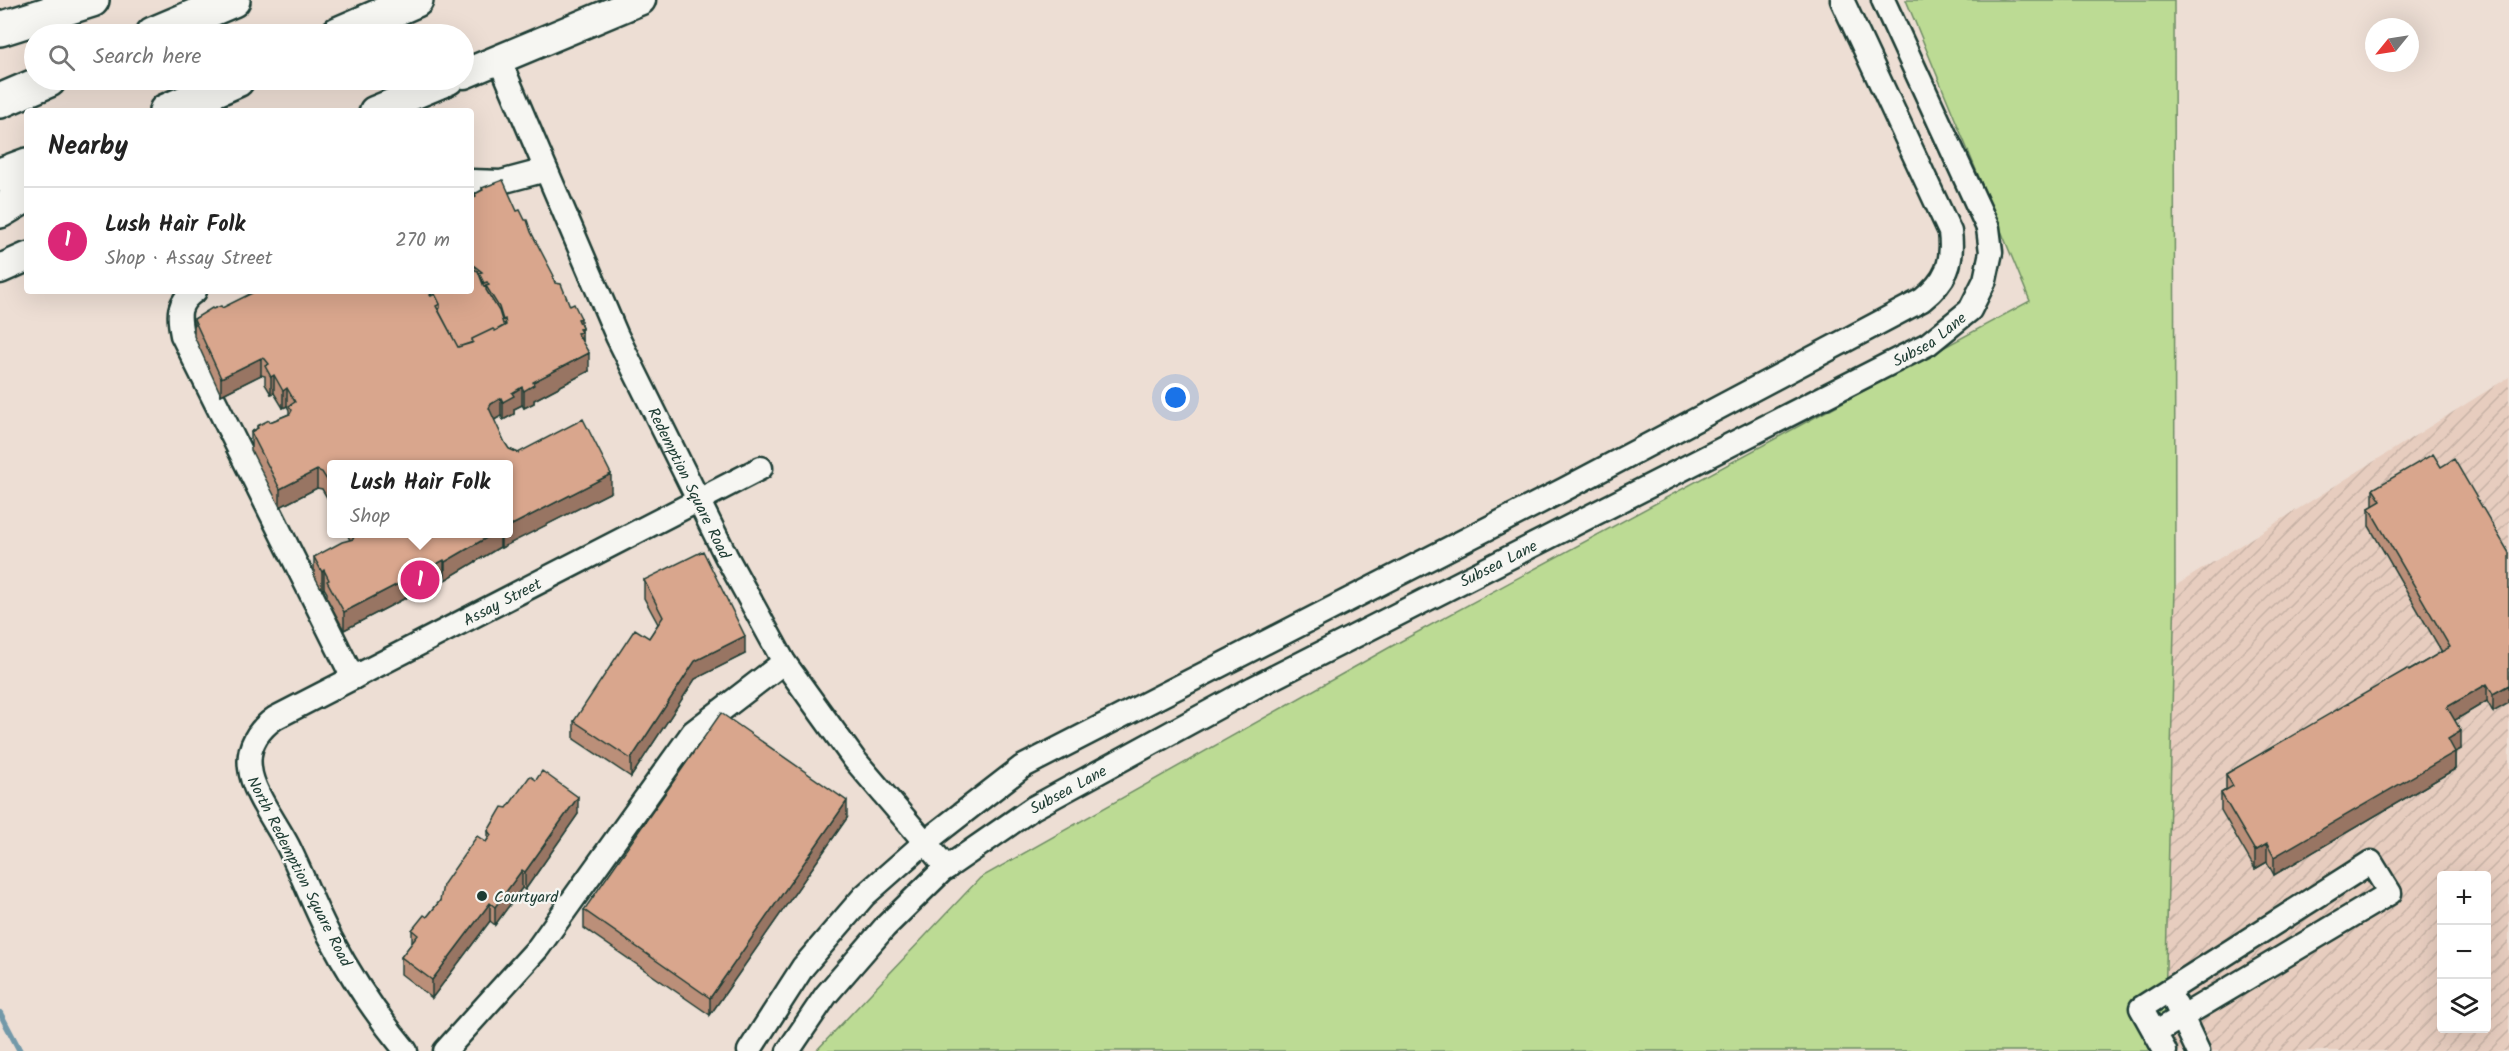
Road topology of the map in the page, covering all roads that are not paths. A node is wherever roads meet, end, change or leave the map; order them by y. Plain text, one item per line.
1 (92, 0) edge
2 (233, 0) edge
3 (416, 0) edge
4 (640, 0) edge
5 (1842, 0) edge
6 (1882, 0) edge
7 (177, 24) edge
8 (361, 24) edge
9 (0, 29) edge
10 (499, 59) junction
11 (474, 70) edge
12 (26, 90) edge
13 (214, 90) edge
14 (425, 90) edge
15 (0, 101) edge
16 (173, 108) edge
17 (381, 108) edge
18 (24, 166) edge
19 (546, 170) junction
20 (0, 175) edge
21 (474, 182) edge
22 (24, 197) edge
23 (0, 211) edge
24 (24, 258) edge
25 (0, 269) edge
26 (191, 294) edge
27 (761, 468) dead end
28 (698, 500) junction
29 (784, 662) junction
30 (353, 678) junction
31 (252, 746) joint
32 (924, 843) junction
33 (947, 868) junction
34 (2317, 896) junction
35 (2334, 927) junction
36 (2246, 941) junction
37 (2262, 970) junction
38 (2168, 990) junction
39 (2183, 1017) junction
40 (2160, 1042) edge
41 (406, 1051) edge
42 (445, 1051) edge
43 (749, 1051) edge
44 (788, 1051) edge
45 (2198, 1051) edge

1 - 9 highway
2 - 7 highway
3 - 8 highway
4 - 10 main road
5 - 32 street, Subsea Lane
6 - 33 street, Subsea Lane
10 - 11 main road
10 - 19 street, Redemption Square Road
12 - 15 highway
13 - 16 highway
14 - 17 main road
18 - 20 highway
19 - 21 street
19 - 28 street, Redemption Square Road
22 - 23 highway
24 - 25 main road
26 - 30 street
27 - 28 street, Assay Street
28 - 29 street, Redemption Square Road
28 - 30 street, Assay Street
29 - 32 street, Redemption Square Road
29 - 42 street
30 - 31 street, Assay Street
31 - 41 street, North Redemption Square Road
32 - 33 street, Redemption Square Road
32 - 43 street, Subsea Lane
33 - 44 street, Subsea Lane
34 - 35 street
34 - 35 street
34 - 36 street
35 - 37 street
36 - 37 street
36 - 38 street
37 - 39 street
38 - 39 street
38 - 40 street
39 - 40 street
39 - 45 street

